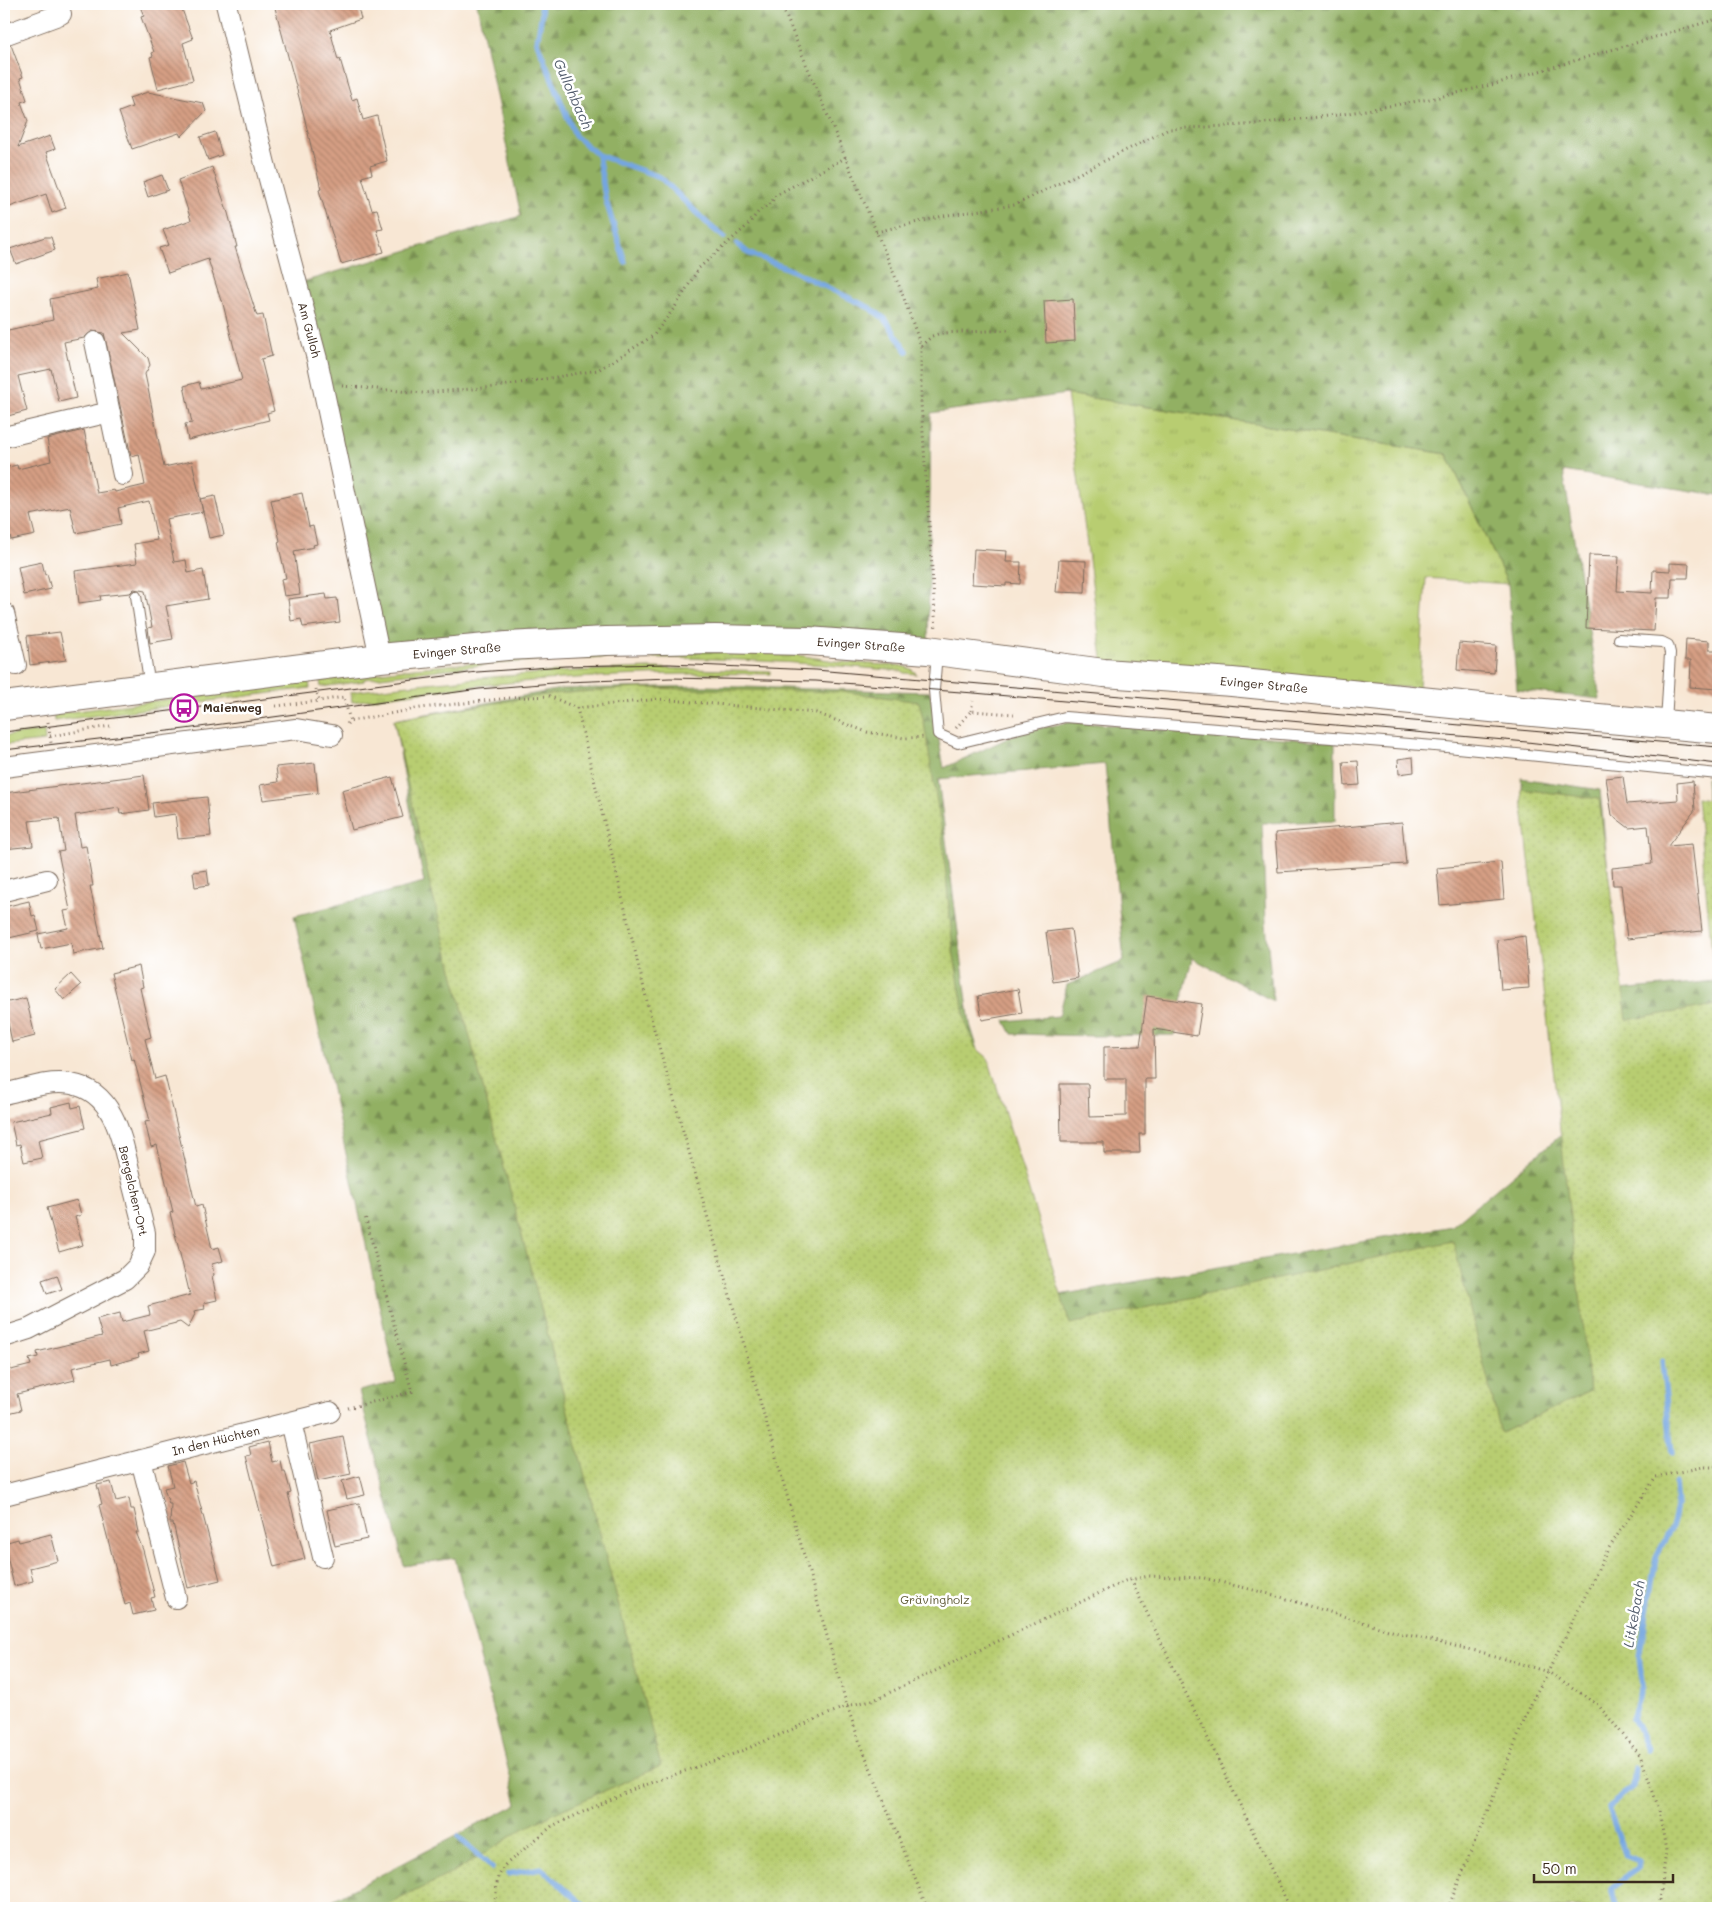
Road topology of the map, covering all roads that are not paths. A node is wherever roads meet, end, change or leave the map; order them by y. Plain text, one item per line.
1 (226, 4) edge
2 (61, 14) dead end
3 (4, 35) edge
4 (95, 342) dead end
5 (110, 412) junction
6 (4, 437) edge
7 (123, 475) dead end
8 (136, 596) dead end
9 (4, 613) edge
10 (1619, 638) dead end
11 (937, 650) junction
12 (380, 658) junction
13 (16, 665) dead end
14 (150, 688) junction
15 (4, 706) edge
16 (1666, 724) junction
17 (1718, 729) edge
18 (332, 736) road end
19 (4, 767) edge
20 (1718, 774) edge
21 (47, 880) dead end
22 (4, 891) edge
23 (4, 1094) edge
24 (4, 1337) edge
25 (330, 1412) road end
26 (291, 1422) junction
27 (141, 1460) junction
28 (4, 1495) edge
29 (323, 1556) dead end
30 (176, 1598) dead end

1 - 12 street, Am Gulloh
2 - 3 street
4 - 5 street
5 - 6 street
5 - 7 street
8 - 14 lane
9 - 13 street
10 - 16 lane
11 - 12 main road, Evinger Straße
11 - 16 main road, Evinger Straße
11 - 20 lane
12 - 14 main road, Evinger Straße
14 - 15 main road, Evinger Straße
16 - 17 main road, Evinger Straße
18 - 19 street
21 - 22 street
23 - 24 street, Bergelchen-Ort
25 - 26 street, In den Hüchten
26 - 27 street, In den Hüchten
26 - 29 street
27 - 28 street, In den Hüchten
27 - 30 street

